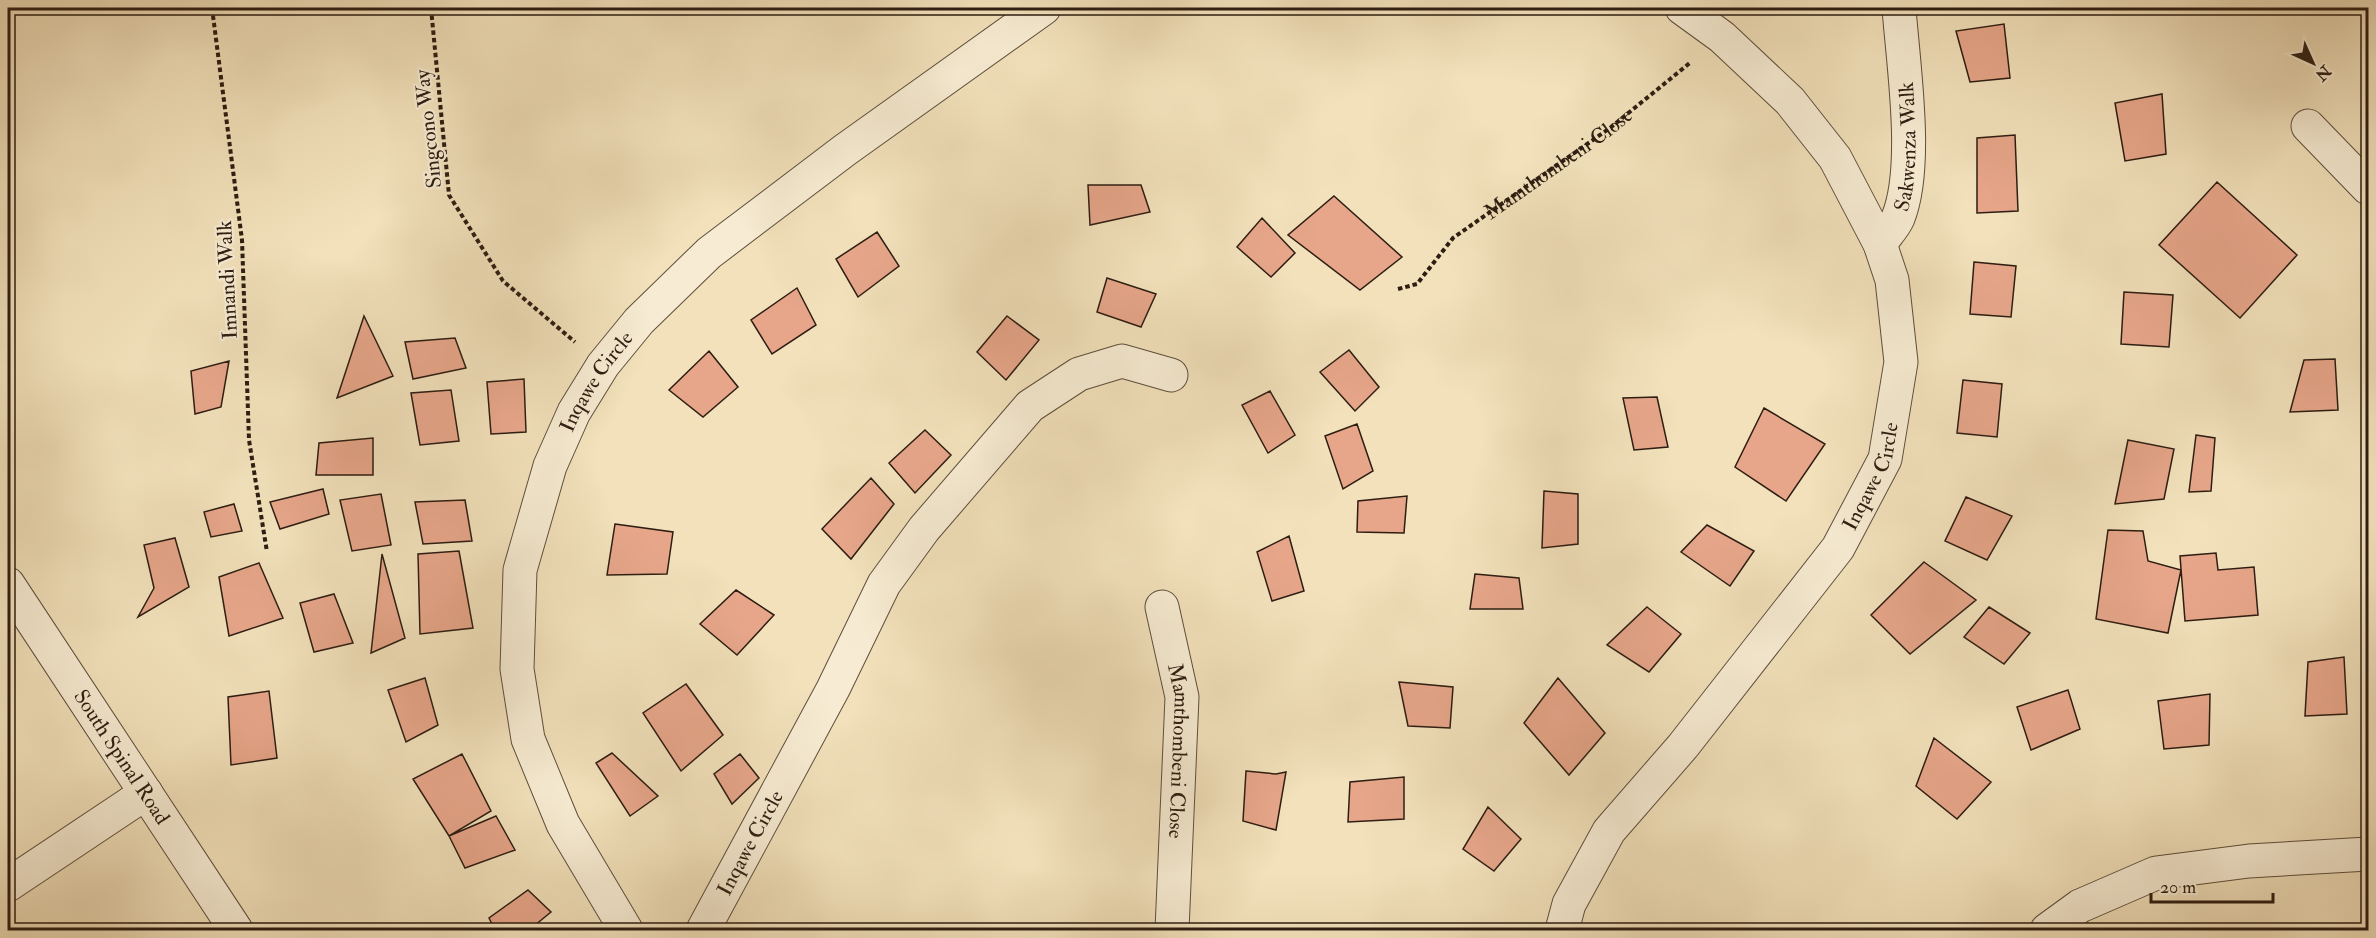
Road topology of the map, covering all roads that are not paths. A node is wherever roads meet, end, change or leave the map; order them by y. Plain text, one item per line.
1 (1044, 8) edge
2 (1682, 8) edge
3 (1899, 8) edge
4 (2308, 126) dead end
5 (2368, 188) edge
6 (1880, 244) junction
7 (1171, 375) dead end
8 (8, 584) edge
9 (1162, 607) dead end
10 (146, 793) junction
11 (2368, 854) edge
12 (8, 885) edge
13 (236, 930) edge
14 (626, 930) edge
15 (703, 930) edge
16 (1172, 930) edge
17 (1562, 930) edge
18 (2047, 930) edge

1 - 14 street, Inqawe Circle
2 - 6 street, Inqawe Circle
3 - 6 street, Sakwenza Walk
4 - 5 street
6 - 17 street, Inqawe Circle
7 - 15 street, Inqawe Circle
8 - 10 street, South Spinal Road
9 - 16 street, Mamthombeni Close
10 - 12 street
10 - 13 street, South Spinal Road
11 - 18 street

